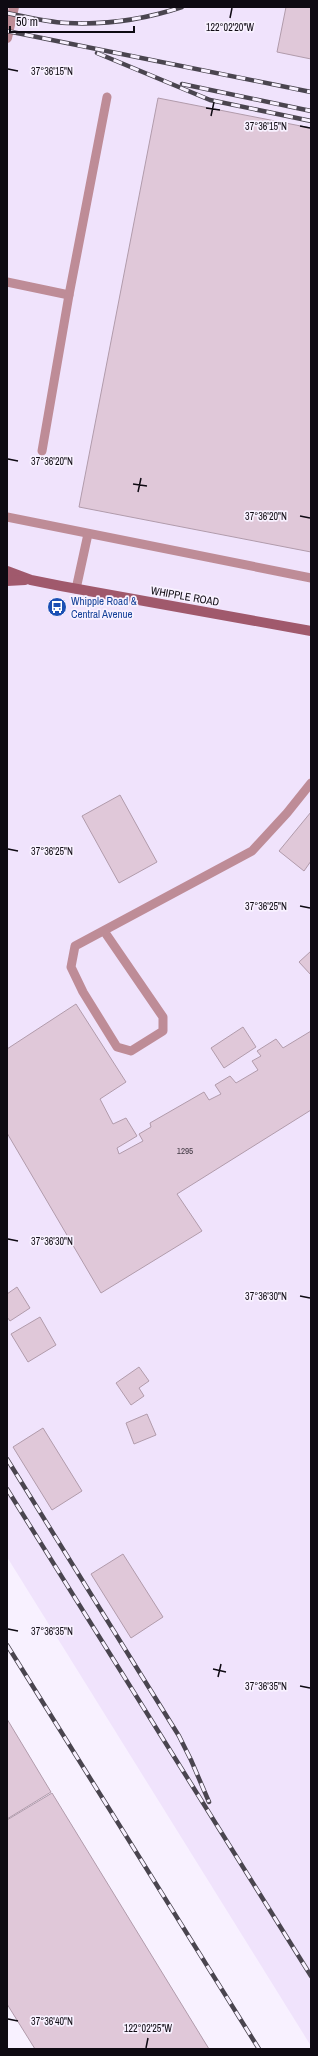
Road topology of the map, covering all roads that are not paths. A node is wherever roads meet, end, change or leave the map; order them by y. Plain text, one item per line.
1 (14, 7) edge
2 (7, 38) edge
3 (107, 97) dead end
4 (7, 282) edge
5 (69, 295) junction
6 (42, 450) dead end
7 (7, 518) edge
8 (88, 534) junction
9 (7, 571) edge
10 (311, 578) edge
11 (31, 580) junction
12 (7, 581) edge
13 (76, 589) junction
14 (311, 631) edge
15 (311, 783) edge
16 (104, 931) junction

1 - 2 street
3 - 5 lane
4 - 5 lane
5 - 6 lane
7 - 8 lane
8 - 10 lane
8 - 13 lane
9 - 11 main road, WHIPPLE ROAD
11 - 12 main road, WHIPPLE ROAD
11 - 13 main road, WHIPPLE ROAD
13 - 14 main road, WHIPPLE ROAD
15 - 16 lane
16 - 16 lane

